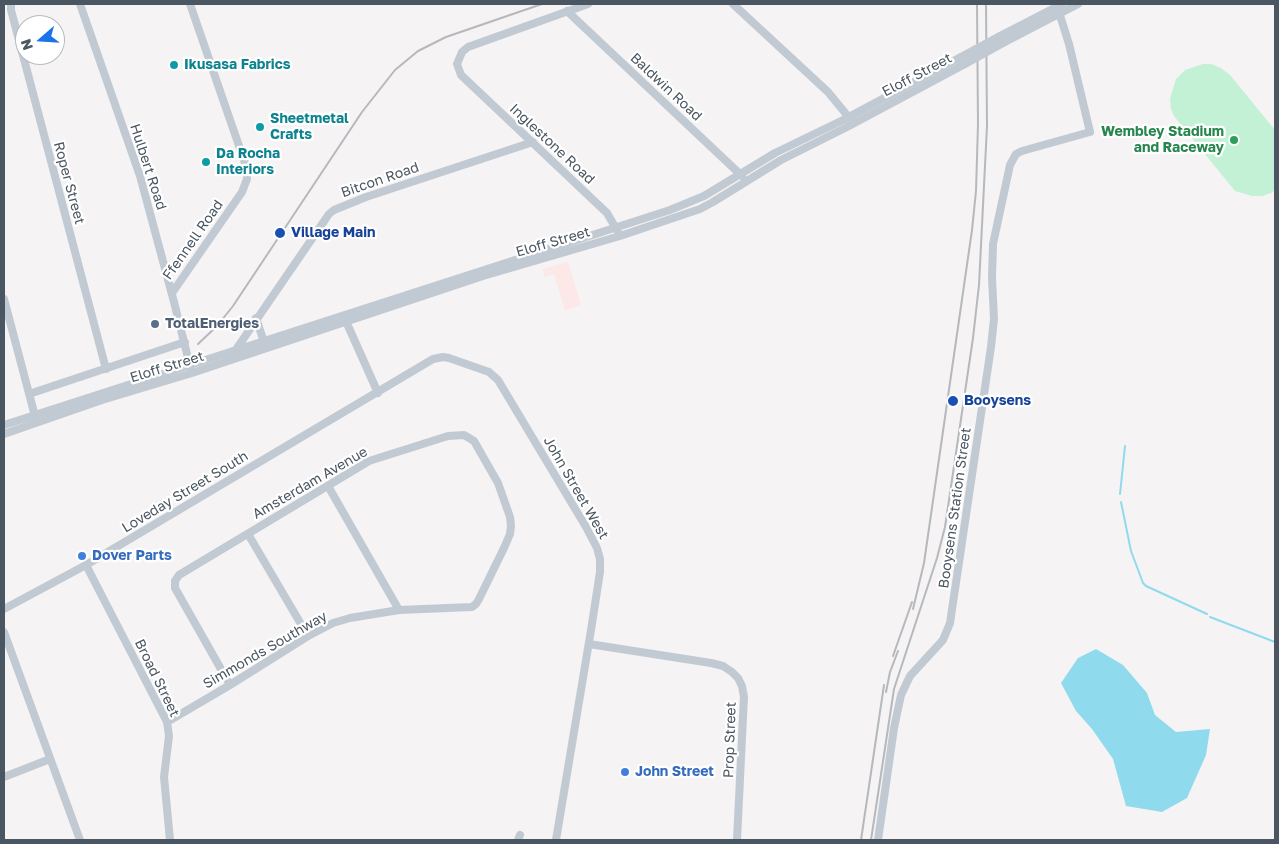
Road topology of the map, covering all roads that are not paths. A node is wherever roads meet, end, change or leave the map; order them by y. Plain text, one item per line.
1 (11, 4) edge
2 (80, 4) edge
3 (190, 4) edge
4 (588, 4) edge
5 (733, 4) edge
6 (1078, 4) edge
7 (1059, 8) edge
8 (567, 11) junction
9 (848, 122) junction
10 (533, 142) junction
11 (797, 142) junction
12 (802, 150) junction
13 (740, 174) junction
14 (749, 180) junction
15 (618, 232) junction
16 (172, 293) junction
17 (4, 298) edge
18 (256, 318) junction
19 (345, 319) junction
20 (184, 342) junction
21 (265, 344) junction
22 (234, 351) junction
23 (192, 368) junction
24 (106, 369) junction
25 (378, 393) junction
26 (29, 394) junction
27 (36, 419) junction
28 (4, 425) edge
29 (4, 434) edge
30 (328, 486) junction
31 (248, 534) junction
32 (86, 565) junction
33 (472, 607) joint
34 (4, 610) edge
35 (399, 610) junction
36 (4, 632) edge
37 (308, 636) junction
38 (589, 644) junction
39 (230, 685) junction
40 (167, 722) junction
41 (50, 759) junction
42 (4, 777) edge
43 (80, 840) edge
44 (170, 840) edge
45 (556, 840) edge
46 (737, 840) edge
47 (878, 840) edge

1 - 24 street, Roper Street
2 - 16 street, Hulbert Road
3 - 16 street, Ffennell Road
4 - 8 street
5 - 9 street
6 - 7 street, Eloff Street
7 - 9 street, Eloff Street, bridge
7 - 47 street, Booysens Station Street
8 - 10 street, Inglestone Road
8 - 13 street, Baldwin Road
9 - 11 street, Eloff Street
9 - 12 street, Eloff Street
10 - 15 street, Inglestone Road
10 - 18 street, Bitcon Road
11 - 12 street
11 - 13 street, Eloff Street
12 - 14 street, Eloff Street
13 - 14 street, Baldwin Road
13 - 15 street, Eloff Street
14 - 15 street, Eloff Street
15 - 19 street, Eloff Street
16 - 20 street, Hulbert Road
17 - 26 street
18 - 21 street
18 - 22 street, Bitcon Road
19 - 21 street, Eloff Street
19 - 25 street
20 - 23 street, Hulbert Road
20 - 24 street
21 - 22 street, Eloff Street
21 - 23 street, Eloff Street
22 - 23 street, Eloff Street
23 - 27 street, Eloff Street
24 - 26 street
25 - 32 street, Loveday Street South
25 - 38 street, John Street West
26 - 27 street
27 - 28 street, Eloff Street
27 - 29 street, Eloff Street
30 - 31 street, Amsterdam Avenue
30 - 33 street, Amsterdam Avenue
30 - 35 street
31 - 37 street
31 - 39 street, Amsterdam Avenue
32 - 34 street, Loveday Street South
32 - 40 street, Broad Street
33 - 35 street, Simmonds Southway
35 - 37 street, Simmonds Southway
36 - 41 street
37 - 39 street, Simmonds Southway
38 - 45 street, John Street West
38 - 46 street, Prop Street
39 - 40 street, Simmonds Southway
40 - 44 street, Broad Street
41 - 42 street
41 - 43 street

